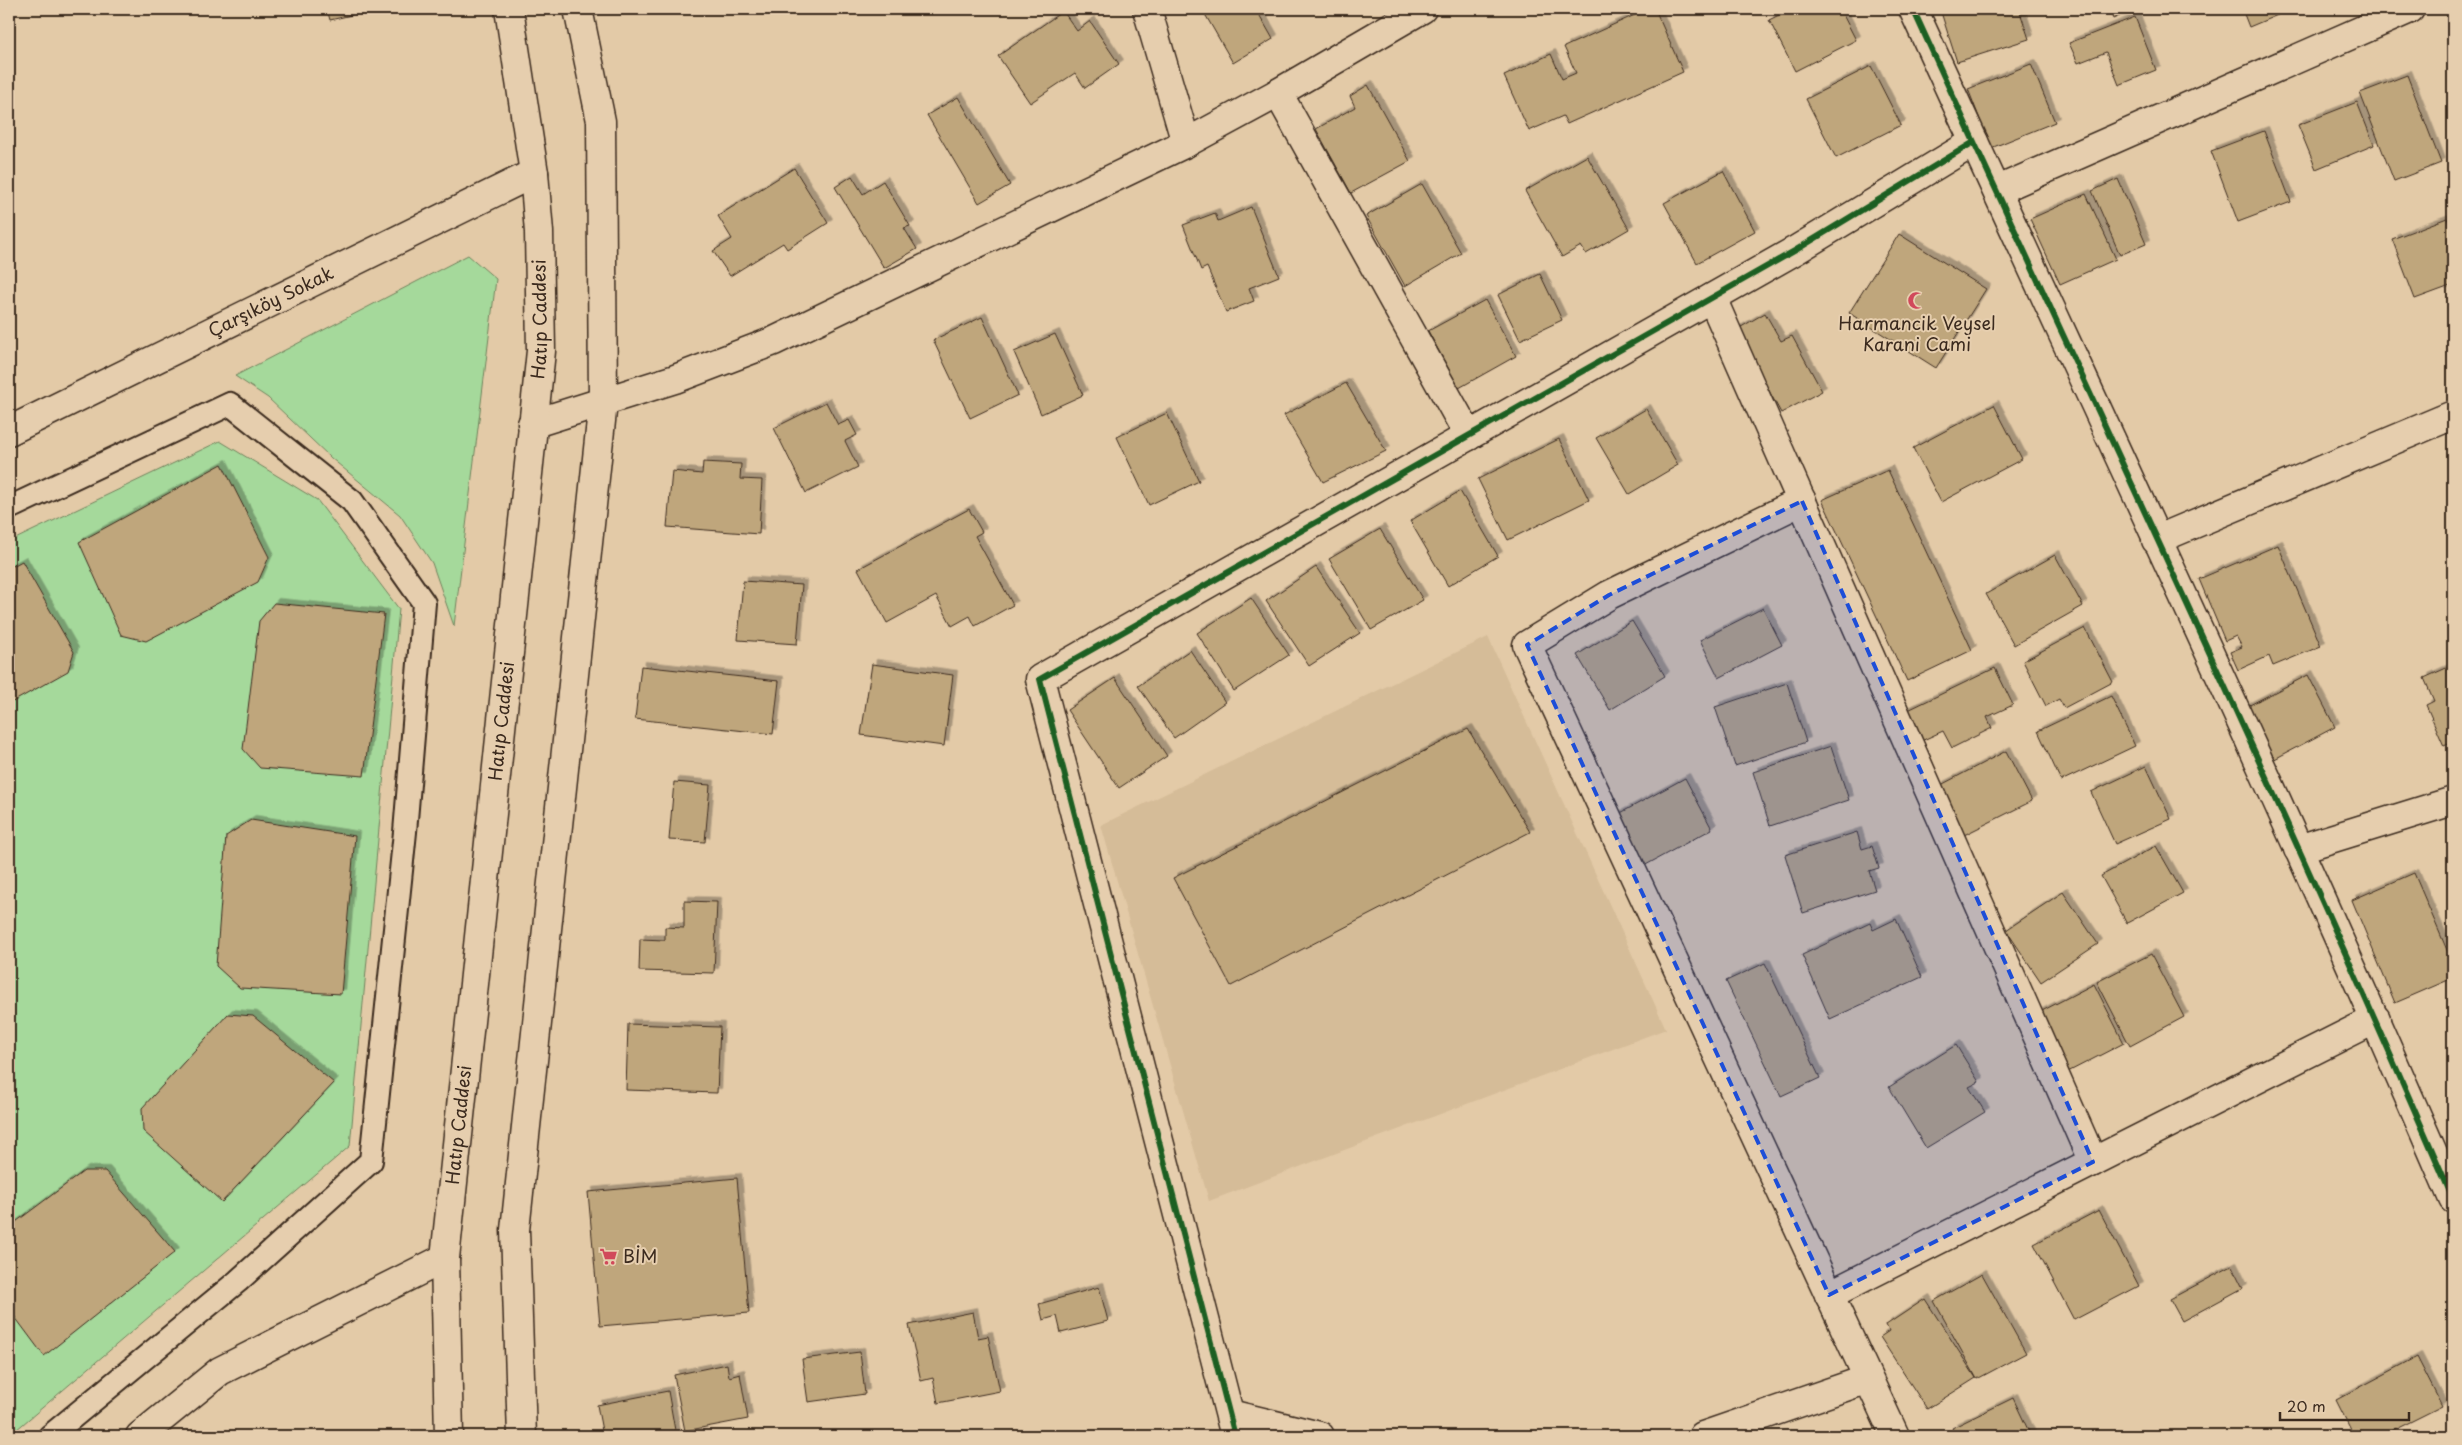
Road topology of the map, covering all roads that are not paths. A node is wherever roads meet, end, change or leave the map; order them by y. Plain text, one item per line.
1 (509, 9) edge
2 (578, 9) edge
3 (1147, 9) edge
4 (1422, 9) edge
5 (1913, 9) edge
6 (2410, 9) edge
7 (1278, 93) junction
8 (1974, 142) junction
9 (1186, 143) junction
10 (534, 173) junction
11 (1998, 190) junction
12 (1712, 298) junction
13 (602, 402) junction
14 (2453, 415) edge
15 (532, 424) junction
16 (9, 431) edge
17 (1469, 436) junction
18 (1802, 501) junction
19 (9, 508) edge
20 (2156, 540) junction
21 (2453, 801) edge
22 (2298, 849) junction
23 (2376, 1019) junction
24 (2093, 1162) junction
25 (2453, 1199) edge
26 (445, 1258) junction
27 (1829, 1296) junction
28 (1868, 1379) junction
29 (1232, 1425) edge
30 (50, 1436) edge
31 (140, 1436) edge
32 (449, 1436) edge
33 (522, 1436) edge
34 (1320, 1436) edge
35 (1703, 1436) edge
36 (1895, 1436) edge

1 - 10 street, Hatıp Caddesi
2 - 13 street
3 - 9 street
4 - 7 street
5 - 8 street
6 - 11 street
7 - 9 street
7 - 17 street
8 - 11 street
8 - 12 street
9 - 13 street
10 - 15 street, Hatıp Caddesi
10 - 16 street, Çarşıköy Sokak
11 - 20 street
12 - 17 street
12 - 18 street
13 - 15 street
13 - 33 street
14 - 20 street
15 - 26 street, Hatıp Caddesi
17 - 29 street
18 - 24 street
18 - 27 street
19 - 30 lane
20 - 22 street
21 - 22 street
22 - 23 street
23 - 24 street
23 - 25 street
24 - 27 street
26 - 31 street
26 - 32 street, Hatıp Caddesi
27 - 28 street
28 - 35 street
28 - 36 street
29 - 34 street

